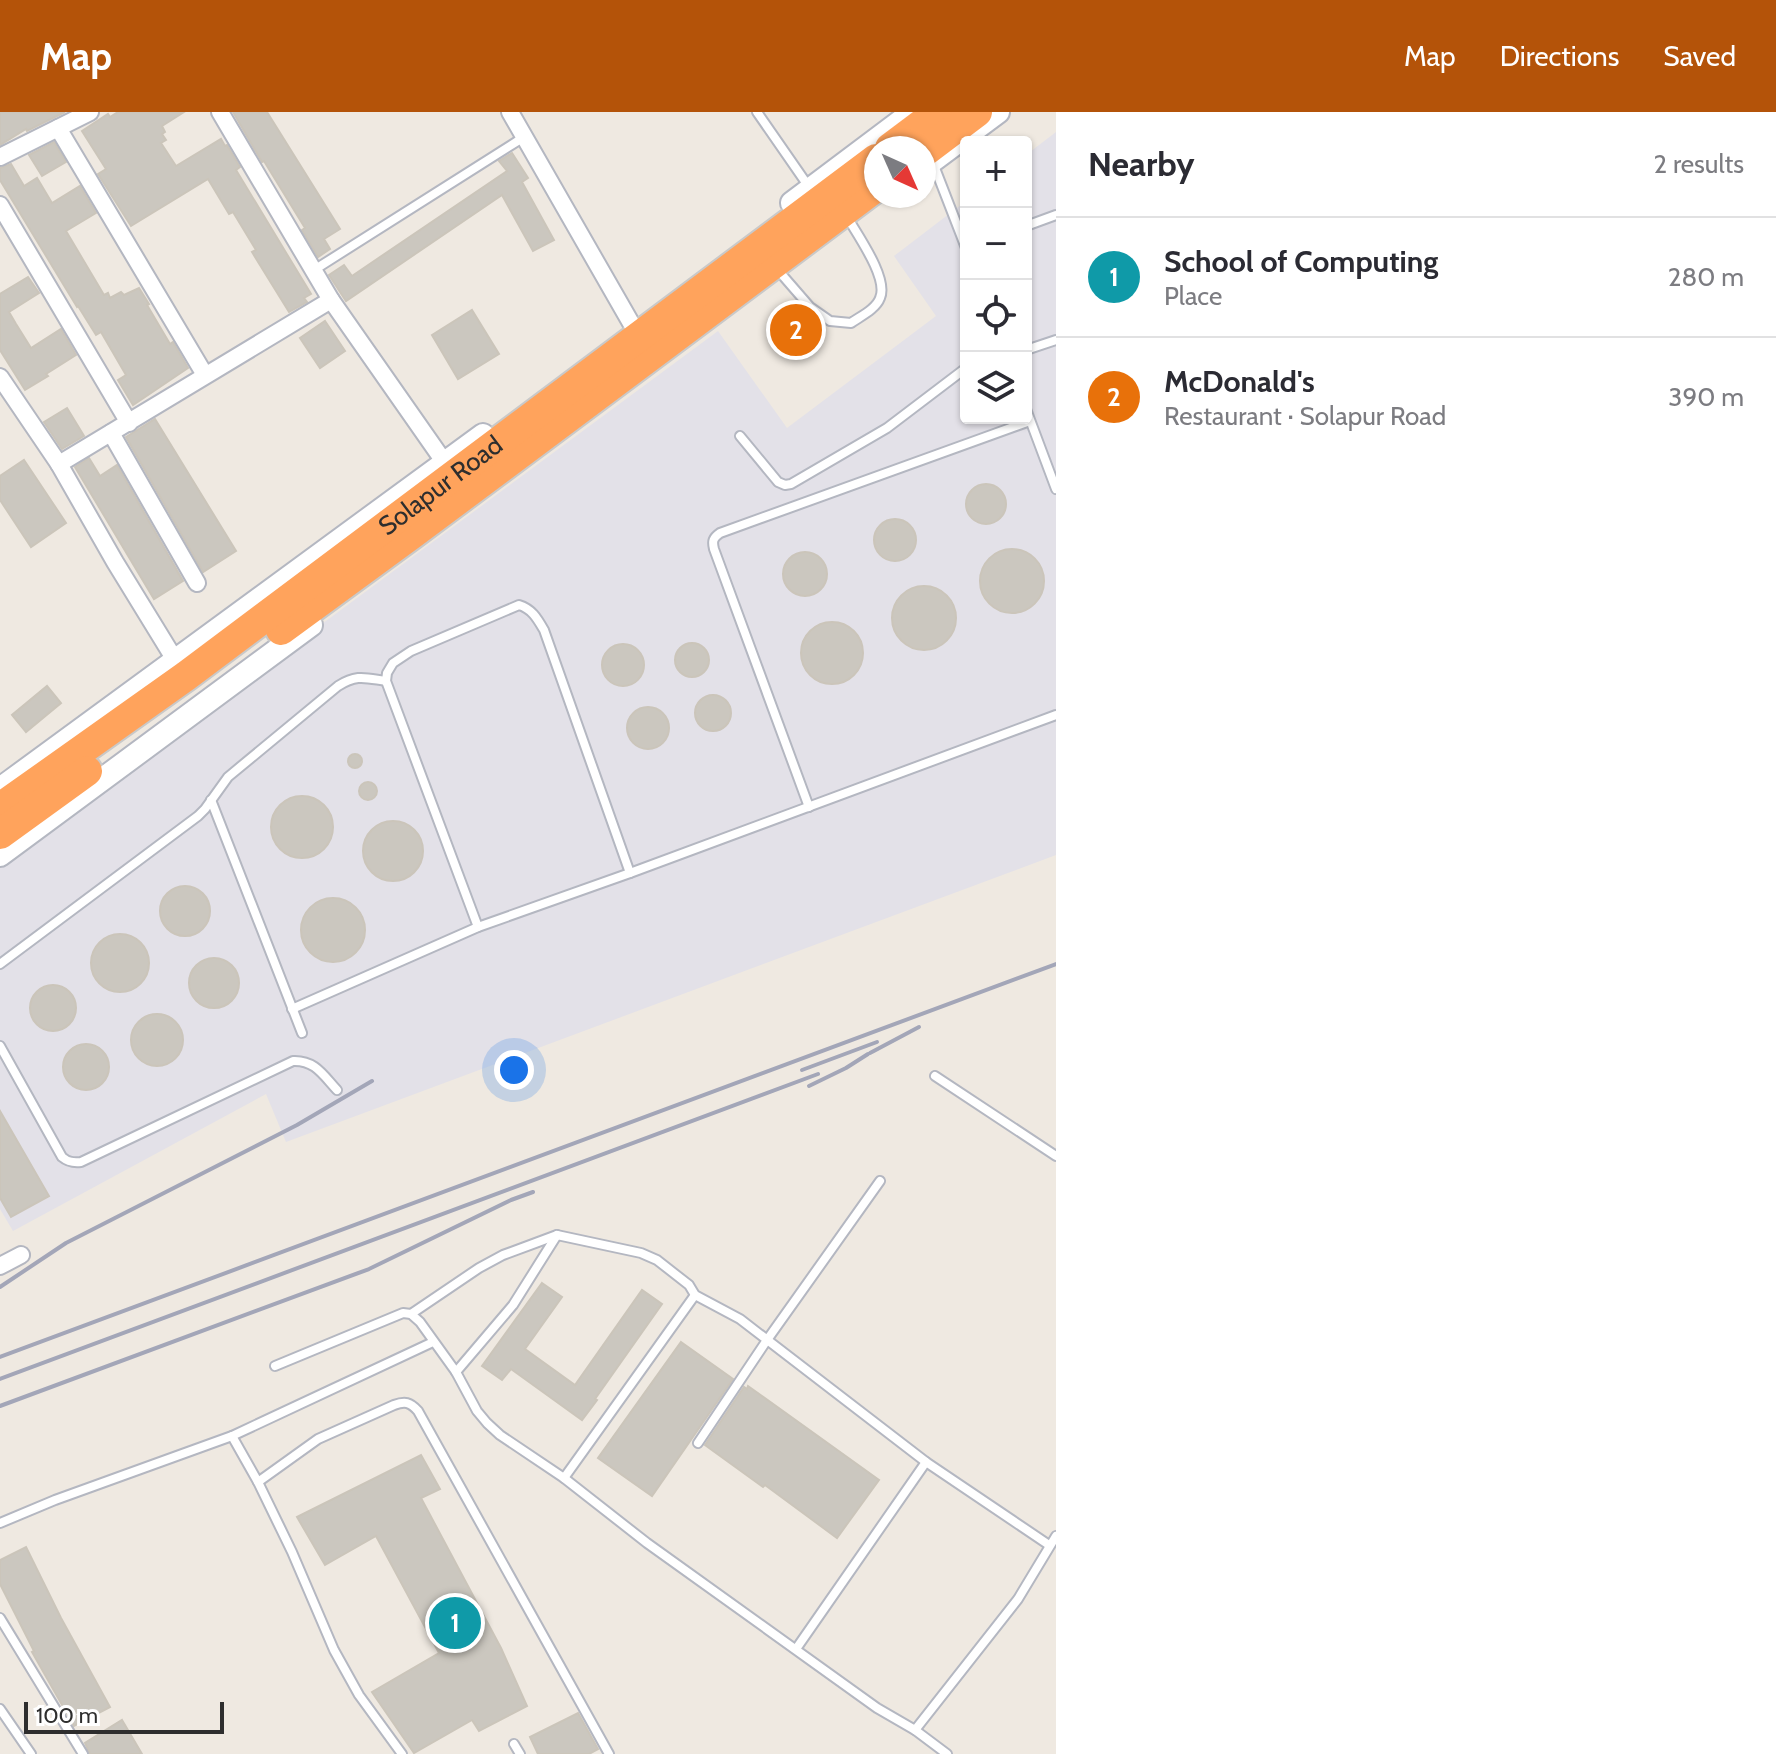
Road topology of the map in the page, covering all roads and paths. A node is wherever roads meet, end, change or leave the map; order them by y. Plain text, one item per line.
1 (90, 112) edge
2 (220, 112) edge
3 (510, 112) edge
4 (757, 112) edge
5 (938, 112) edge
6 (977, 112) edge
7 (998, 112) edge
8 (58, 128) junction
9 (924, 136) edge
10 (935, 136) edge
11 (524, 137) junction
12 (936, 138) edge
13 (0, 157) edge
14 (864, 172) edge
15 (864, 183) edge
16 (936, 184) edge
17 (864, 192) edge
18 (864, 200) edge
19 (0, 205) edge
20 (831, 206) junction
21 (1056, 215) edge
22 (1032, 224) edge
23 (960, 235) edge
24 (778, 269) junction
25 (314, 270) junction
26 (331, 300) junction
27 (636, 331) junction
28 (1056, 340) edge
29 (1032, 348) edge
30 (960, 373) edge
31 (205, 375) junction
32 (0, 377) edge
33 (129, 423) junction
34 (1022, 424) edge
35 (1031, 424) edge
36 (111, 433) junction
37 (740, 436) dead end
38 (445, 463) junction
39 (59, 464) junction
40 (1056, 489) edge
41 (406, 525) junction
42 (197, 583) dead end
43 (180, 668) junction
44 (386, 681) junction
45 (1056, 715) edge
46 (0, 789) edge
47 (211, 800) junction
48 (809, 807) junction
49 (0, 808) edge
50 (0, 834) edge
51 (0, 855) edge
52 (630, 873) junction
53 (478, 927) junction
54 (0, 964) edge
55 (292, 1009) junction
56 (302, 1033) dead end
57 (0, 1046) edge
58 (935, 1076) dead end
59 (337, 1090) dead end
60 (1056, 1156) edge
61 (880, 1181) dead end
62 (557, 1235) junction
63 (21, 1255) dead end
64 (0, 1266) edge
65 (695, 1295) junction
66 (411, 1314) junction
67 (767, 1340) junction
68 (433, 1342) junction
69 (275, 1366) dead end
70 (456, 1372) junction
71 (232, 1436) junction
72 (698, 1443) dead end
73 (926, 1462) junction
74 (564, 1478) junction
75 (258, 1482) junction
76 (0, 1523) edge
77 (1056, 1536) edge
78 (1049, 1545) junction
79 (0, 1618) edge
80 (796, 1649) junction
81 (0, 1709) edge
82 (915, 1730) junction
83 (514, 1744) dead end
84 (31, 1754) edge
85 (83, 1754) edge
86 (402, 1754) edge
87 (520, 1754) edge
88 (609, 1754) edge
89 (947, 1754) edge

1 - 8 street
2 - 25 street
3 - 11 street
4 - 20 lane
5 - 9 highway
6 - 10 highway
7 - 12 street
8 - 13 street
8 - 31 street
11 - 25 lane
11 - 27 street
14 - 20 highway, Solapur Road
15 - 20 street
16 - 23 lane
17 - 20 highway, Solapur Road
18 - 20 street
19 - 33 street
20 - 24 highway, Solapur Road
20 - 24 lane
20 - 27 highway, Solapur Road
21 - 22 lane
24 - 41 highway, Solapur Road
24 - 51 street
25 - 26 street
26 - 31 street
26 - 38 street
27 - 38 street
27 - 41 highway, Solapur Road
28 - 29 lane
30 - 37 lane
31 - 33 street
32 - 39 street
33 - 36 street
34 - 48 lane
35 - 40 lane
36 - 39 street
36 - 42 street
38 - 43 street
39 - 43 street
41 - 43 highway, Solapur Road
41 - 50 highway, Solapur Road
43 - 46 street
43 - 49 highway, Solapur Road
44 - 47 lane
44 - 52 lane
44 - 53 lane
45 - 48 lane
47 - 54 lane
47 - 55 lane
48 - 52 lane
52 - 53 lane
53 - 55 lane
55 - 56 lane
57 - 59 lane
58 - 60 lane
61 - 67 lane
62 - 65 lane
62 - 66 lane
62 - 70 lane
63 - 64 street
65 - 67 lane
65 - 74 lane
66 - 68 lane
66 - 69 lane
67 - 72 lane
67 - 73 lane
68 - 70 lane
68 - 71 lane
70 - 74 lane
71 - 75 lane
71 - 76 lane
73 - 78 lane
73 - 80 lane
74 - 80 lane
75 - 86 lane
75 - 88 lane
77 - 78 lane
78 - 82 lane
79 - 85 lane
80 - 82 lane
81 - 84 lane
82 - 89 lane
83 - 87 lane

